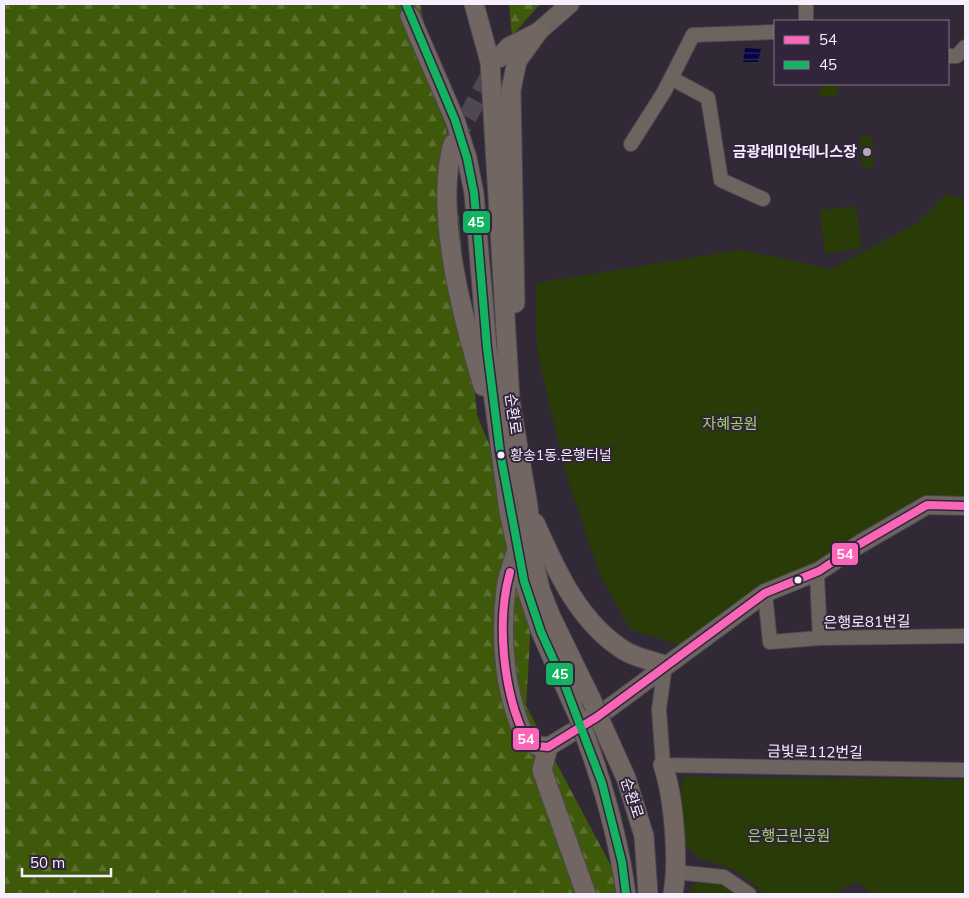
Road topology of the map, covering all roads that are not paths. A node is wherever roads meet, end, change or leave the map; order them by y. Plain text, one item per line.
1 (474, 4) edge
2 (570, 4) edge
3 (806, 4) edge
4 (410, 16) dead end
5 (806, 20) edge
6 (538, 32) junction
7 (774, 32) edge
8 (965, 47) edge
9 (949, 56) edge
10 (499, 58) tunnel mouth
11 (671, 78) junction
12 (453, 144) tunnel mouth
13 (630, 144) dead end
14 (763, 199) dead end
15 (510, 400) junction
16 (498, 435) junction
17 (528, 506) junction
18 (965, 506) edge
19 (518, 548) junction
20 (819, 571) junction
21 (765, 593) junction
22 (965, 636) edge
23 (820, 638) junction
24 (665, 665) junction
25 (548, 746) junction
26 (663, 765) junction
27 (965, 770) edge
28 (675, 872) junction
29 (586, 894) edge
30 (626, 894) edge
31 (648, 894) edge
32 (673, 894) edge
33 (748, 894) edge

1 - 15 main road, 순환로
2 - 6 street
3 - 5 street
4 - 16 main road, 순환로
6 - 10 main road
6 - 15 main road
7 - 11 street
8 - 9 street
11 - 13 street
11 - 14 street
12 - 16 main road
15 - 17 main road, 순환로
16 - 19 main road, 순환로
17 - 24 main road
17 - 31 main road, 순환로, bridge
18 - 20 street
19 - 25 main road
19 - 30 main road, 순환로, bridge
20 - 21 street
20 - 23 street
21 - 23 street, 은행로81번길
21 - 24 street
22 - 23 street, 은행로81번길
24 - 25 street
24 - 26 street
25 - 29 main road
26 - 27 street, 금빛로112번길
26 - 28 main road
28 - 32 main road
28 - 33 street

